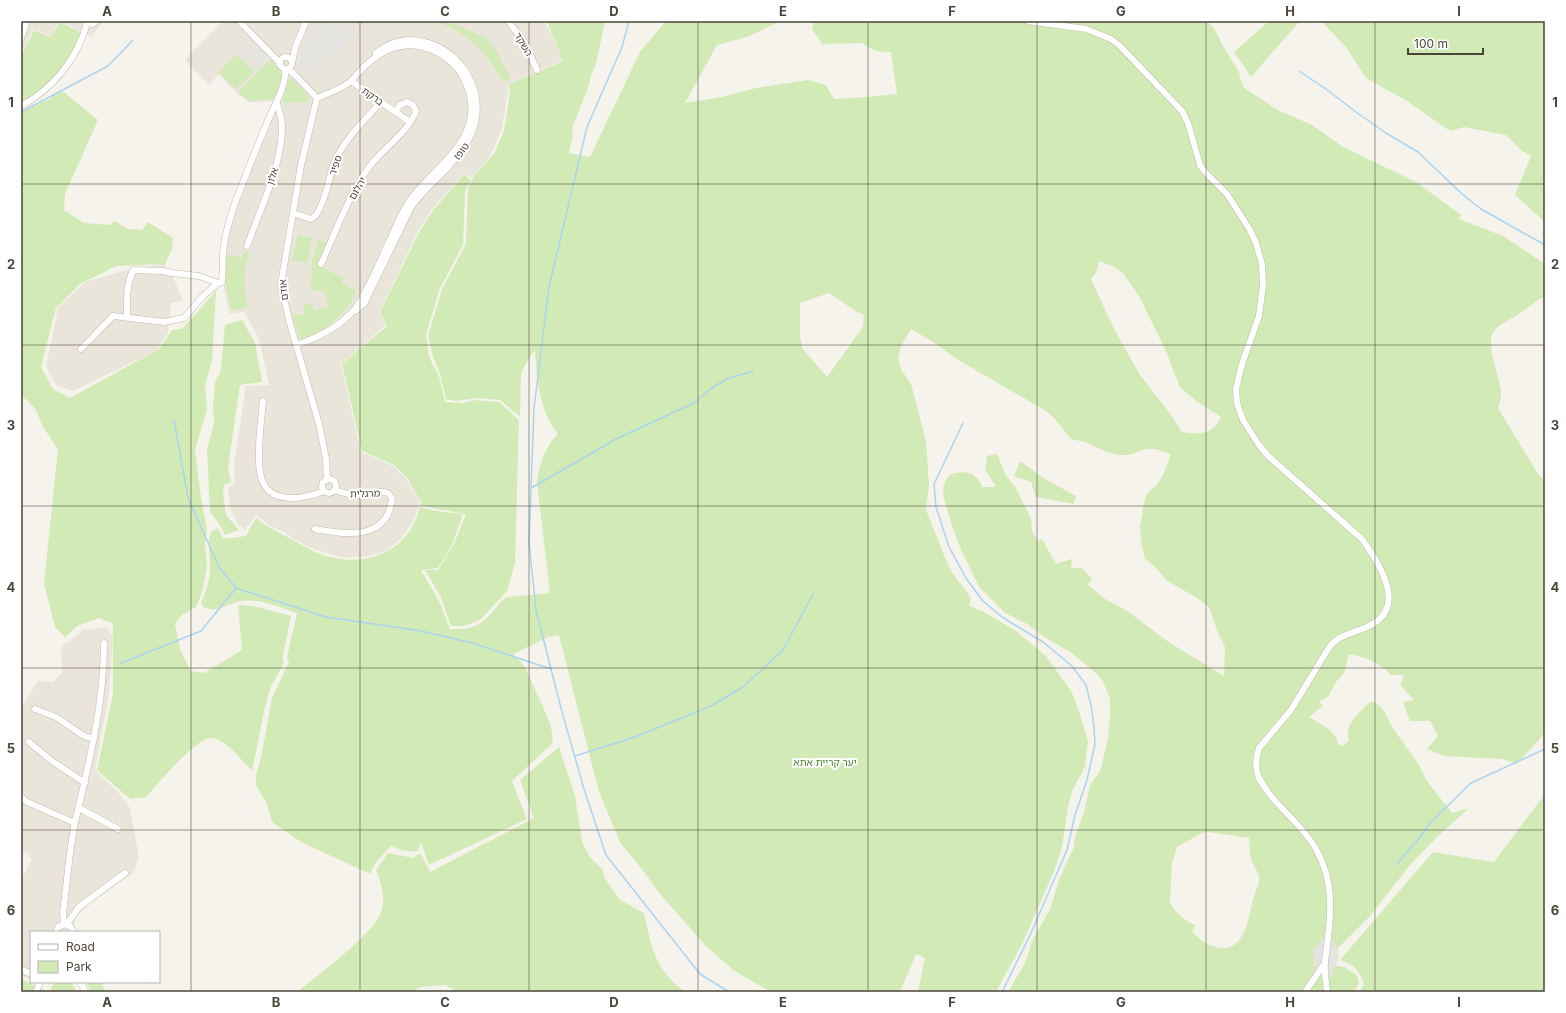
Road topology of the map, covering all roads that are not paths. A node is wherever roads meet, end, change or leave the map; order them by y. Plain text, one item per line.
1 (27, 21) edge
2 (97, 21) edge
3 (239, 21) edge
4 (306, 21) edge
5 (508, 21) edge
6 (1028, 21) edge
7 (86, 22) edge
8 (21, 38) edge
9 (295, 48) junction
10 (272, 55) junction
11 (285, 57) junction
12 (287, 66) junction
13 (537, 70) dead end
14 (351, 81) junction
15 (317, 98) junction
16 (278, 102) junction
17 (381, 102) junction
18 (21, 106) edge
19 (396, 112) junction
20 (410, 122) junction
21 (293, 213) junction
22 (247, 246) dead end
23 (321, 264) dead end
24 (218, 283) junction
25 (127, 317) junction
26 (296, 345) junction
27 (81, 349) dead end
28 (263, 401) dead end
29 (327, 480) junction
30 (335, 490) junction
31 (324, 491) junction
32 (314, 529) dead end
33 (104, 643) dead end
34 (35, 708) dead end
35 (94, 739) junction
36 (29, 742) dead end
37 (85, 783) junction
38 (21, 797) edge
39 (27, 802) junction
40 (21, 807) edge
41 (80, 808) junction
42 (75, 823) junction
43 (118, 829) dead end
44 (125, 873) dead end
45 (65, 924) junction
46 (56, 931) edge
47 (73, 931) edge
48 (1325, 963) junction
49 (21, 969) edge
50 (30, 974) edge
51 (81, 983) edge
52 (86, 992) edge
53 (1305, 992) edge
54 (1327, 992) edge

1 - 8 street
2 - 7 street
3 - 10 street
4 - 9 street
5 - 13 street, השקד
6 - 48 street
7 - 18 street
9 - 11 street
9 - 12 street
10 - 11 street
10 - 12 street
11 - 12 street
11 - 12 street
12 - 15 street
12 - 16 street
14 - 15 street, טופז
14 - 17 street, ברקת
14 - 26 street, טופז
15 - 21 street, אודם
16 - 22 street, אלון
16 - 24 street
17 - 19 street, ברקת
17 - 21 street, ספיר
19 - 20 street
19 - 20 street
20 - 23 street, יהלום
21 - 26 street, אודם
24 - 25 street
24 - 25 street
25 - 27 street
26 - 29 street, אודם
28 - 31 street
29 - 30 street
29 - 31 street
30 - 31 street
30 - 32 street, מרגלית
33 - 35 street
34 - 35 street
35 - 37 street
36 - 37 street
37 - 41 street
38 - 39 street
39 - 40 street
39 - 42 street
41 - 42 street
41 - 43 street
42 - 45 street
44 - 45 street
45 - 46 street
45 - 47 street
48 - 53 street
48 - 54 street
49 - 50 street
51 - 52 street

